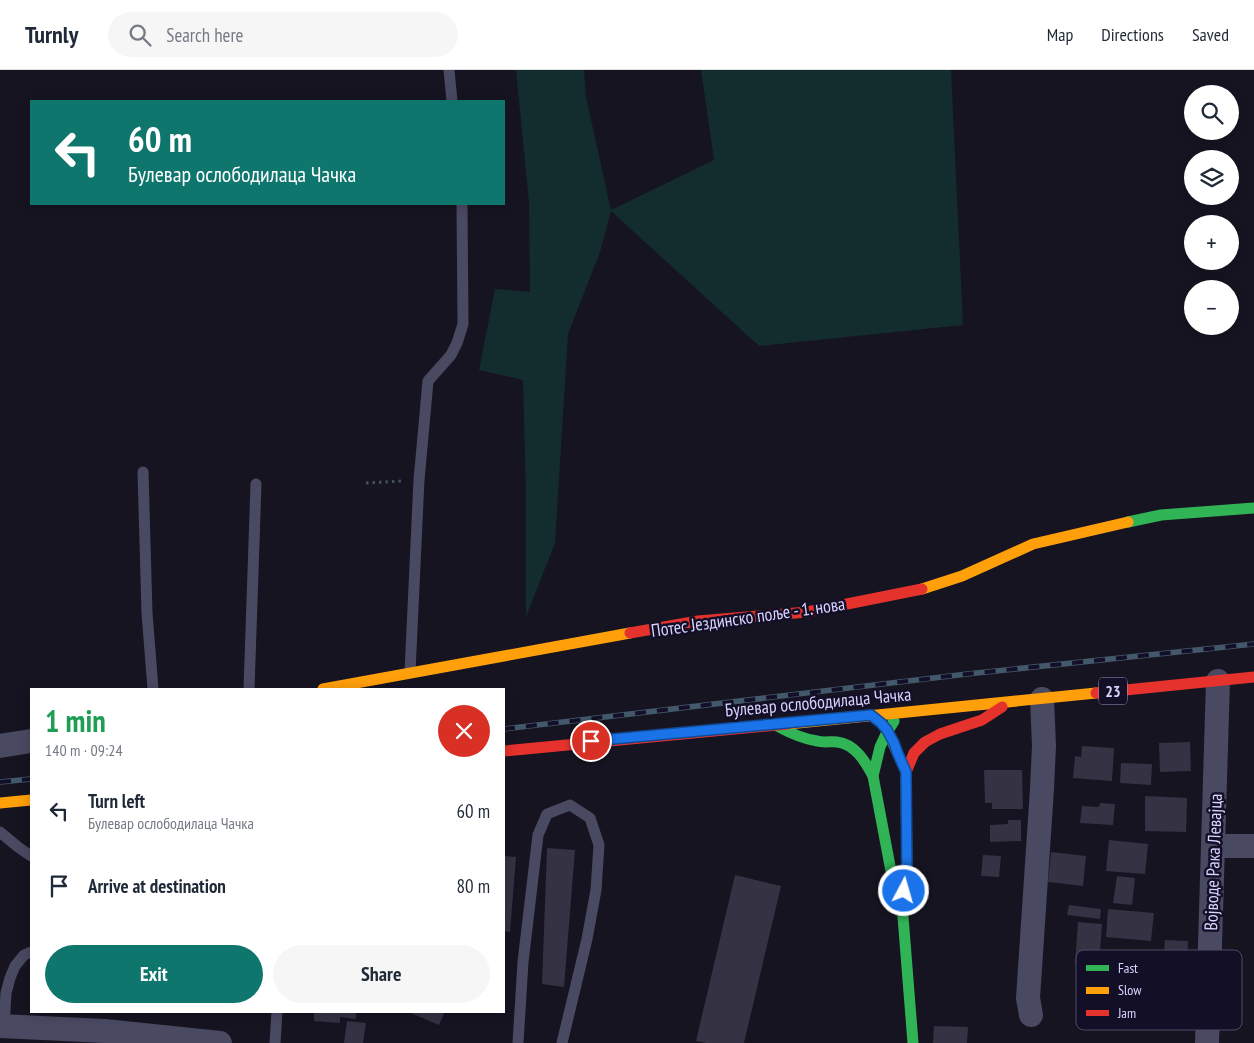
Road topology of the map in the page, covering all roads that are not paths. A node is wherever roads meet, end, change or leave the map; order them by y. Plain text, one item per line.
1 (450, 70) edge
2 (452, 100) edge
3 (462, 205) edge
4 (143, 472) dead end
5 (256, 484) dead end
6 (1254, 508) edge
7 (410, 672) junction
8 (1254, 677) edge
9 (1218, 681) junction
10 (153, 688) edge
11 (249, 688) edge
12 (328, 688) edge
13 (1042, 699) junction
14 (1009, 702) junction
15 (904, 712) junction
16 (871, 715) junction
17 (773, 724) junction
18 (887, 730) junction
19 (30, 741) edge
20 (0, 746) edge
21 (505, 751) edge
22 (906, 772) junction
23 (873, 776) junction
24 (30, 800) edge
25 (0, 803) edge
26 (0, 832) edge
27 (1214, 846) junction
28 (1254, 846) edge
29 (30, 855) edge
30 (902, 904) junction
31 (1210, 950) edge
32 (30, 952) edge
33 (278, 1013) edge
34 (1031, 1015) dead end
35 (1207, 1030) edge
36 (2, 1032) edge
37 (220, 1043) edge
38 (275, 1043) edge
39 (518, 1043) edge
40 (562, 1043) edge
41 (913, 1043) edge
42 (1207, 1043) edge

1 - 2 lane
3 - 7 lane
4 - 10 lane
5 - 11 lane
6 - 7 street, Потес Јездинско поље - 1. нова
7 - 12 street, Потес Јездинско поље - 1. нова
8 - 9 street, Булевар ослободилаца Чачка / 23
9 - 13 street, Булевар ослободилаца Чачка / 23
9 - 27 street, Војводе Рака Левајца
13 - 14 street, Булевар ослободилаца Чачка / 23
13 - 34 street
14 - 15 street, Булевар ослободилаца Чачка / 23
14 - 22 street
15 - 16 street, Булевар ослободилаца Чачка / 23
15 - 18 street
16 - 17 street, Булевар ослободилаца Чачка / 23
16 - 18 street
17 - 21 street, Булевар ослободилаца Чачка / 23
17 - 23 street
18 - 22 street
18 - 23 street
19 - 20 street
22 - 30 street
23 - 30 street
24 - 25 street
26 - 29 lane
27 - 28 street
27 - 31 street, Војводе Рака Левајца
30 - 41 street
32 - 36 lane
33 - 38 lane
35 - 42 street, Војводе Рака Левајца
36 - 37 street
39 - 40 lane

